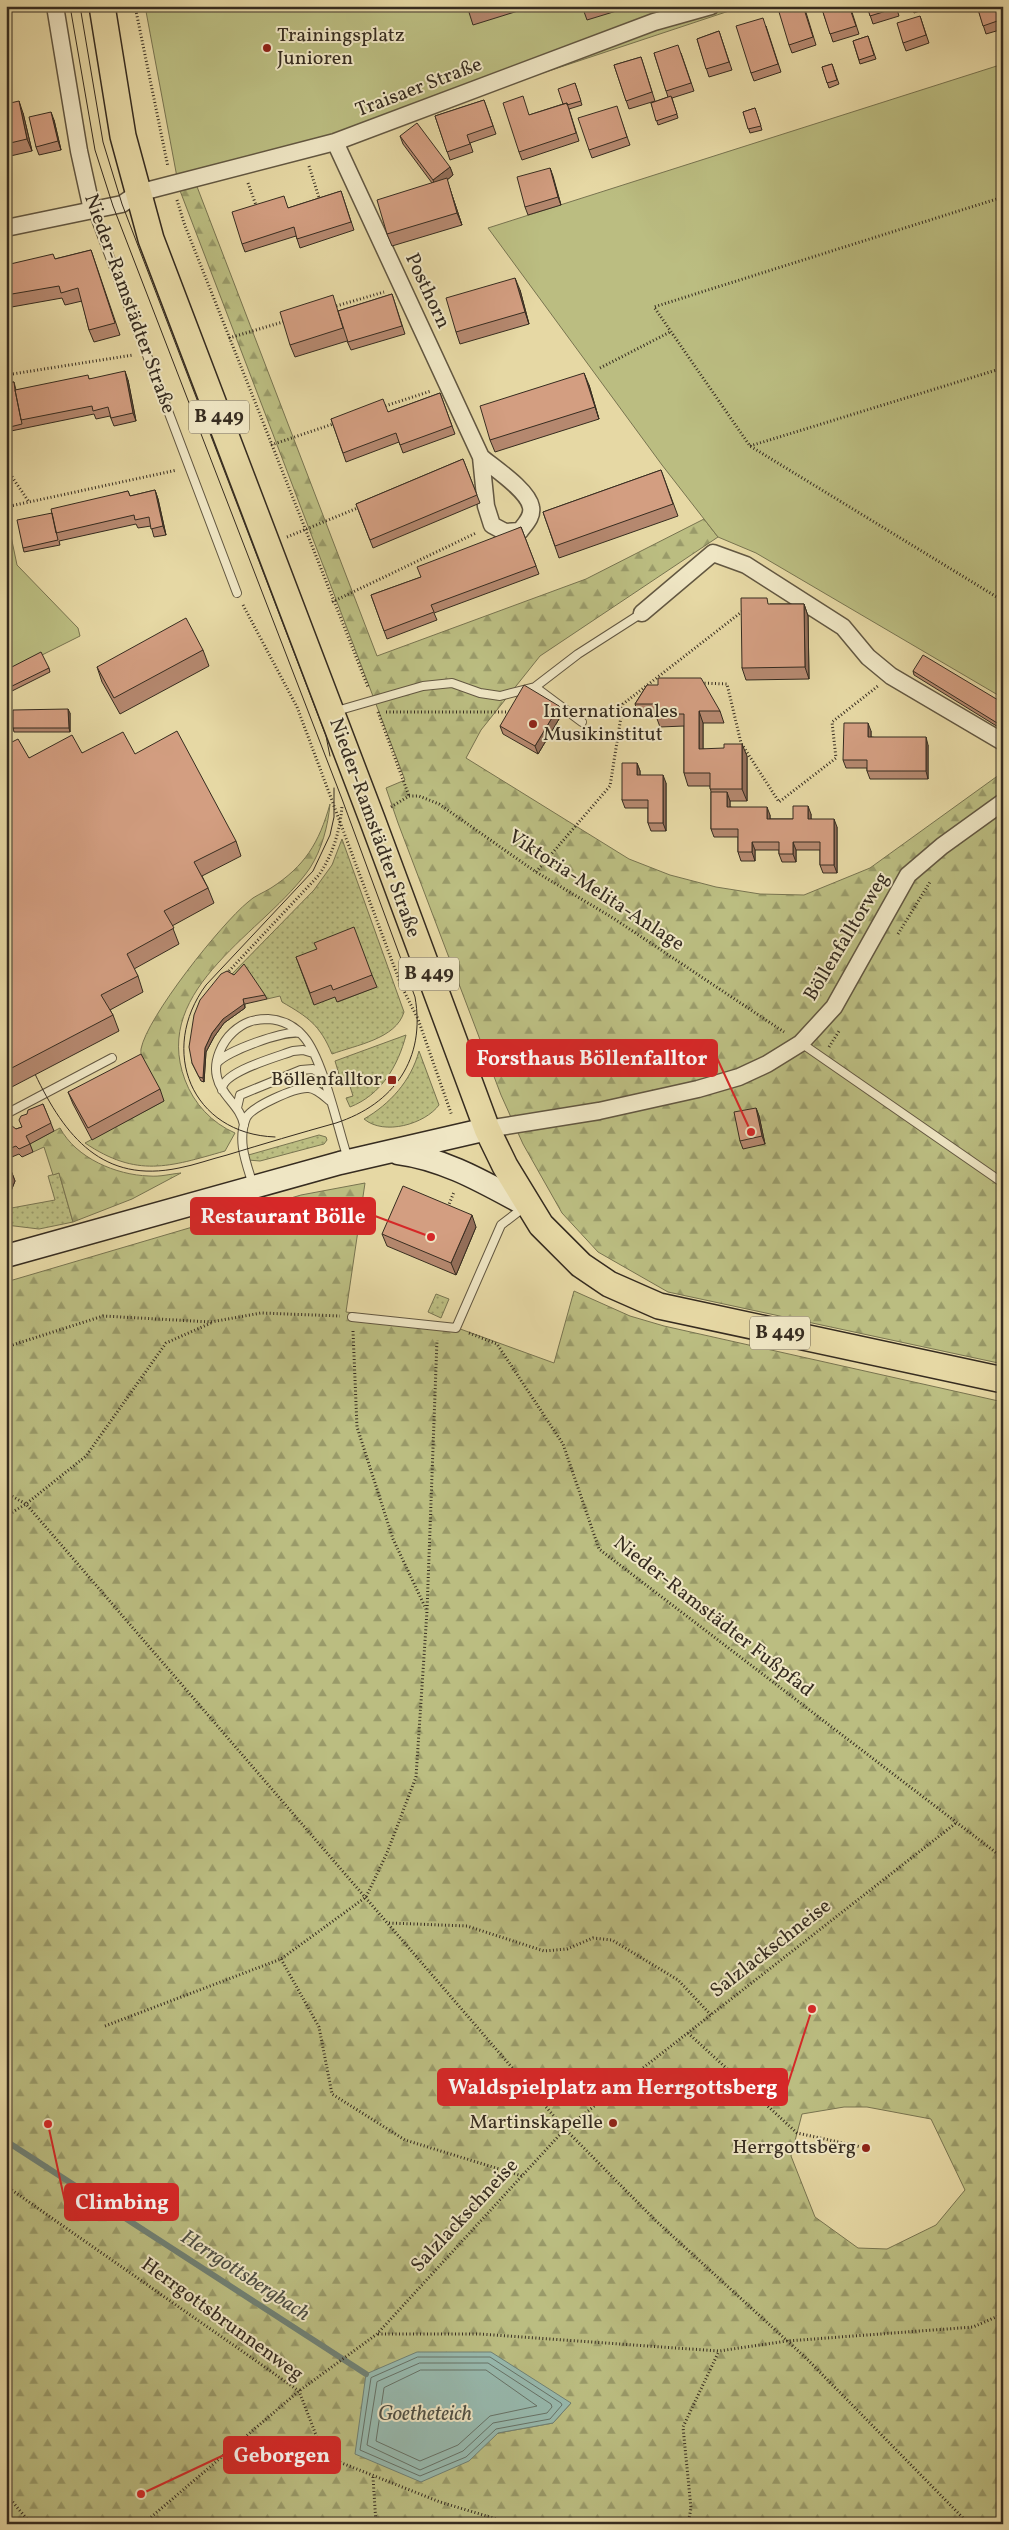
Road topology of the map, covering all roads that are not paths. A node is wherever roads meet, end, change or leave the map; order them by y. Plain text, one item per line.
1 (55, 6) edge
2 (102, 6) edge
3 (711, 6) edge
4 (335, 142) junction
5 (138, 194) junction
6 (92, 210) junction
7 (6, 228) edge
8 (481, 457) junction
9 (237, 593) road end
10 (642, 613) joint
11 (535, 688) junction
12 (331, 712) junction
13 (582, 722) dead end
14 (1003, 742) edge
15 (1003, 802) edge
16 (300, 1033) junction
17 (801, 1043) junction
18 (313, 1053) junction
19 (112, 1058) dead end
20 (217, 1063) junction
21 (322, 1075) junction
22 (222, 1090) junction
23 (330, 1101) junction
24 (237, 1108) junction
25 (6, 1114) edge
26 (244, 1125) junction
27 (487, 1129) junction
28 (385, 1151) junction
29 (349, 1161) junction
30 (1003, 1183) edge
31 (254, 1187) junction
32 (526, 1205) junction
33 (6, 1256) edge
34 (352, 1317) road end
35 (1003, 1380) edge

1 - 6 street, Nieder-Ramstädter Straße
2 - 5 main road, Nieder-Ramstädter Straße / B 449
3 - 4 street, Traisaer Straße
4 - 5 street, Traisaer Straße
4 - 8 street, Posthorn
5 - 6 street, Traisaer Straße
5 - 12 main road, Nieder-Ramstädter Straße / B 449
6 - 7 street, Traisaer Straße
6 - 9 lane, Nieder-Ramstädter Straße
8 - 8 street, Posthorn
10 - 11 lane
10 - 14 street
11 - 12 lane
11 - 13 lane
12 - 27 main road, Nieder-Ramstädter Straße / B 449
15 - 17 street, Böllenfalltorweg
16 - 18 lane
16 - 20 lane
16 - 20 lane
17 - 27 street, Böllenfalltorweg
17 - 30 lane
18 - 21 lane
18 - 22 lane
19 - 25 lane
20 - 22 lane
21 - 23 lane
21 - 24 lane
22 - 24 lane
23 - 26 lane
23 - 29 lane
24 - 26 lane
26 - 31 lane
27 - 28 main road
27 - 32 main road, Nieder-Ramstädter Straße / B 449
28 - 29 main road
28 - 32 main road
29 - 31 main road
31 - 33 main road
32 - 34 lane
32 - 35 main road, Nieder-Ramstädter Straße / B 449

